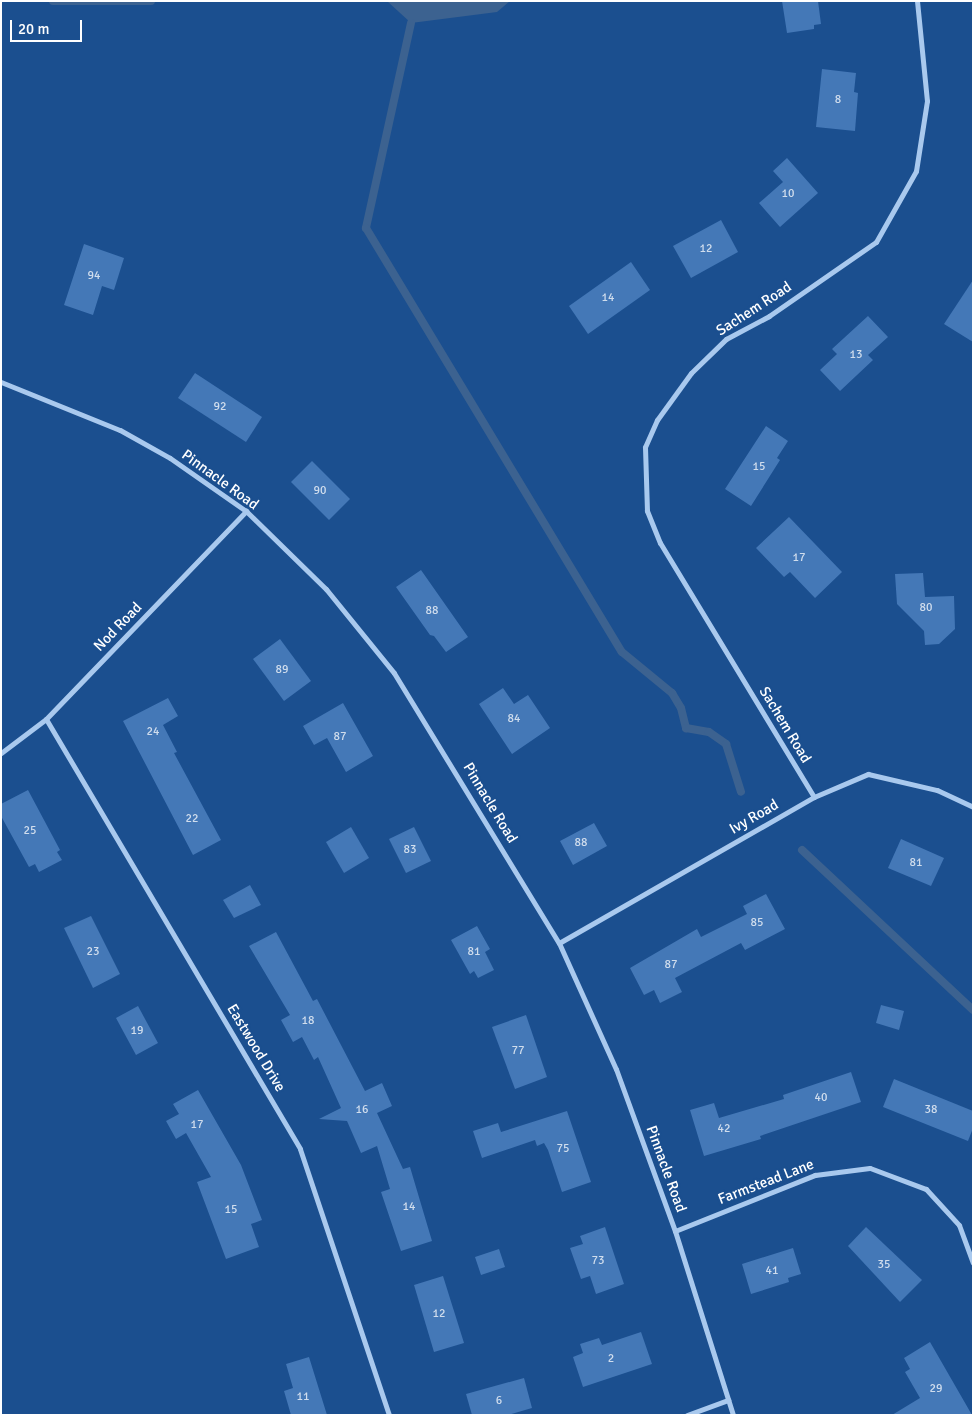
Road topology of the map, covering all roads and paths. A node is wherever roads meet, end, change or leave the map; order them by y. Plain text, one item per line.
1 (917, 1) edge
2 (1, 382) edge
3 (246, 511) junction
4 (46, 719) junction
5 (1, 753) edge
6 (814, 797) junction
7 (973, 807) edge
8 (559, 943) junction
9 (675, 1231) junction
10 (973, 1263) edge
11 (728, 1400) junction
12 (389, 1415) edge
13 (687, 1415) edge
14 (733, 1415) edge

1 - 6 street, Sachem Road
2 - 3 street, Pinnacle Road
3 - 4 street, Nod Road
3 - 8 street, Pinnacle Road
4 - 5 street, Nod Road
4 - 12 street, Eastwood Drive
6 - 7 street, Ivy Road
6 - 8 street, Ivy Road
8 - 9 street, Pinnacle Road
9 - 10 street, Farmstead Lane
9 - 11 street, Pinnacle Road
11 - 13 street
11 - 14 street, Pinnacle Road

